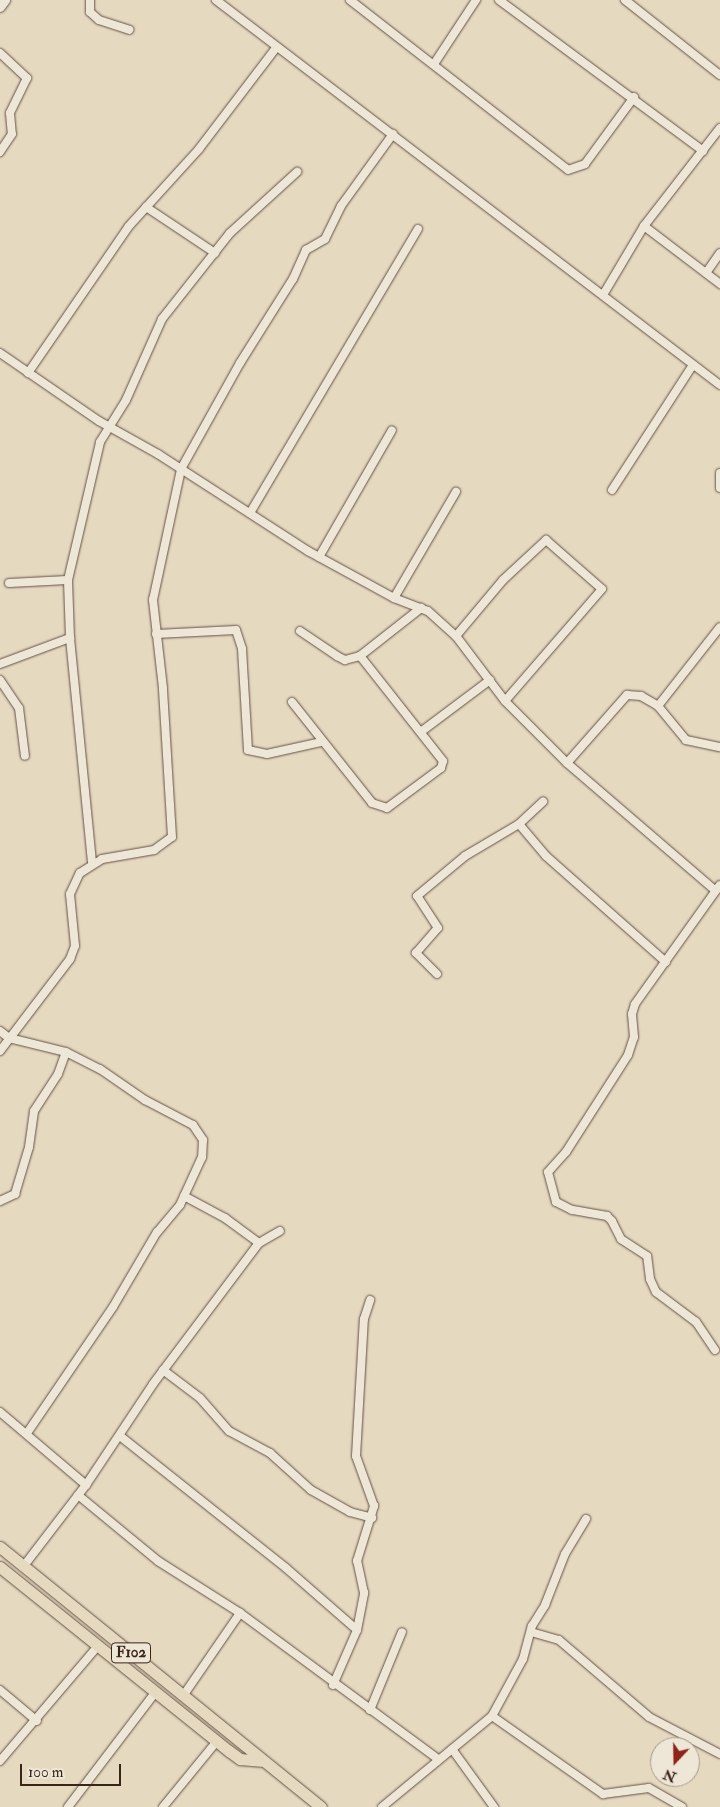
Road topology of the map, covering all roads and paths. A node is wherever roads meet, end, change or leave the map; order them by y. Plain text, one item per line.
1 (5, 0) edge
2 (90, 0) edge
3 (216, 0) edge
4 (350, 0) edge
5 (476, 0) edge
6 (499, 0) edge
7 (625, 0) edge
8 (0, 7) edge
9 (129, 30) dead end
10 (276, 48) junction
11 (0, 53) edge
12 (434, 64) junction
13 (720, 75) edge
14 (634, 98) junction
15 (720, 128) edge
16 (393, 134) junction
17 (703, 151) junction
18 (0, 152) edge
19 (297, 172) dead end
20 (146, 207) junction
21 (644, 226) junction
22 (418, 230) dead end
23 (214, 253) junction
24 (720, 253) edge
25 (706, 273) junction
26 (720, 284) edge
27 (603, 295) junction
28 (0, 353) edge
29 (694, 365) junction
30 (28, 373) junction
31 (720, 385) edge
32 (109, 425) junction
33 (392, 430) dead end
34 (181, 469) junction
35 (720, 473) edge
36 (720, 488) edge
37 (612, 490) dead end
38 (456, 492) dead end
39 (250, 513) junction
40 (319, 556) junction
41 (68, 580) junction
42 (9, 583) dead end
43 (394, 598) junction
44 (420, 608) junction
45 (720, 627) edge
46 (300, 631) dead end
47 (156, 634) junction
48 (456, 636) junction
49 (70, 638) junction
50 (360, 656) junction
51 (0, 664) edge
52 (0, 680) edge
53 (490, 680) junction
54 (505, 701) junction
55 (292, 702) dead end
56 (658, 706) junction
57 (422, 731) junction
58 (322, 742) junction
59 (720, 747) edge
60 (25, 756) dead end
61 (567, 763) junction
62 (543, 802) dead end
63 (519, 824) junction
64 (92, 862) junction
65 (718, 888) edge
66 (666, 962) junction
67 (437, 974) dead end
68 (0, 1031) edge
69 (9, 1038) junction
70 (0, 1051) edge
71 (66, 1052) junction
72 (184, 1196) junction
73 (0, 1201) edge
74 (280, 1232) dead end
75 (259, 1243) junction
76 (370, 1300) dead end
77 (715, 1350) dead end
78 (163, 1370) junction
79 (0, 1412) edge
80 (27, 1433) junction
81 (120, 1436) junction
82 (86, 1485) junction
83 (78, 1495) junction
84 (372, 1518) junction
85 (586, 1519) dead end
86 (0, 1547) edge
87 (0, 1567) edge
88 (23, 1567) junction
89 (240, 1613) junction
90 (357, 1630) junction
91 (402, 1632) dead end
92 (531, 1632) junction
93 (98, 1646) junction
94 (334, 1685) junction
95 (0, 1690) edge
96 (155, 1693) junction
97 (183, 1696) junction
98 (370, 1710) junction
99 (492, 1716) junction
100 (37, 1721) junction
101 (216, 1741) junction
102 (452, 1749) junction
103 (720, 1754) edge
104 (438, 1758) junction
105 (0, 1760) edge
106 (261, 1761) junction
107 (308, 1803) edge
108 (68, 1807) edge
109 (163, 1807) edge
110 (321, 1807) edge
111 (382, 1807) edge
112 (494, 1807) edge
113 (682, 1807) edge

1 - 8 street
2 - 9 street
3 - 10 street
4 - 12 street
5 - 12 street
6 - 14 street
7 - 13 street
10 - 16 street
10 - 20 street
11 - 18 street
12 - 14 street
14 - 17 street
15 - 17 street
16 - 27 street
16 - 34 street
17 - 21 street
19 - 23 street
20 - 23 street
20 - 30 street
21 - 25 street
21 - 27 street
22 - 39 street
23 - 32 street
24 - 25 street
25 - 26 street
27 - 29 street
28 - 30 street
29 - 31 street
29 - 37 street
30 - 32 street
32 - 34 street
32 - 41 street
33 - 40 street
34 - 39 street
34 - 47 street
35 - 36 street
38 - 43 street
39 - 40 street
40 - 43 street
41 - 42 street
41 - 49 street
43 - 44 street
44 - 48 street
44 - 50 street
45 - 56 street
46 - 50 street
47 - 58 street
47 - 64 street
48 - 53 street
48 - 54 street
49 - 51 street
49 - 64 street
50 - 57 street
52 - 60 street
53 - 54 street
53 - 57 street
54 - 61 street
55 - 58 street
56 - 59 street
56 - 61 street
57 - 58 street
61 - 65 street
62 - 63 street
63 - 66 street
63 - 67 street
64 - 69 street
65 - 66 street
66 - 77 street
68 - 69 street
69 - 70 street
69 - 71 street
71 - 72 street
71 - 73 street
72 - 75 street
72 - 80 street
74 - 75 street
75 - 78 street
76 - 84 street
78 - 81 street
78 - 84 street
79 - 80 street
80 - 82 street
81 - 82 street
81 - 90 street
82 - 83 street
83 - 88 street
83 - 89 street
84 - 90 street
85 - 92 street
86 - 88 main road, F102
87 - 93 main road, F102
88 - 97 main road, F102
89 - 94 street
89 - 97 street
90 - 94 street
91 - 98 street
92 - 99 street
92 - 103 street
93 - 96 main road, F102
93 - 100 street
94 - 98 street
95 - 100 street
96 - 101 main road, F102
96 - 108 street
97 - 106 main road, F102
98 - 104 street
99 - 102 street
99 - 113 street
100 - 105 street
101 - 106 main road, F102
101 - 109 street
102 - 104 street
102 - 112 street
104 - 111 street
106 - 107 main road, F102
107 - 110 main road, F102

